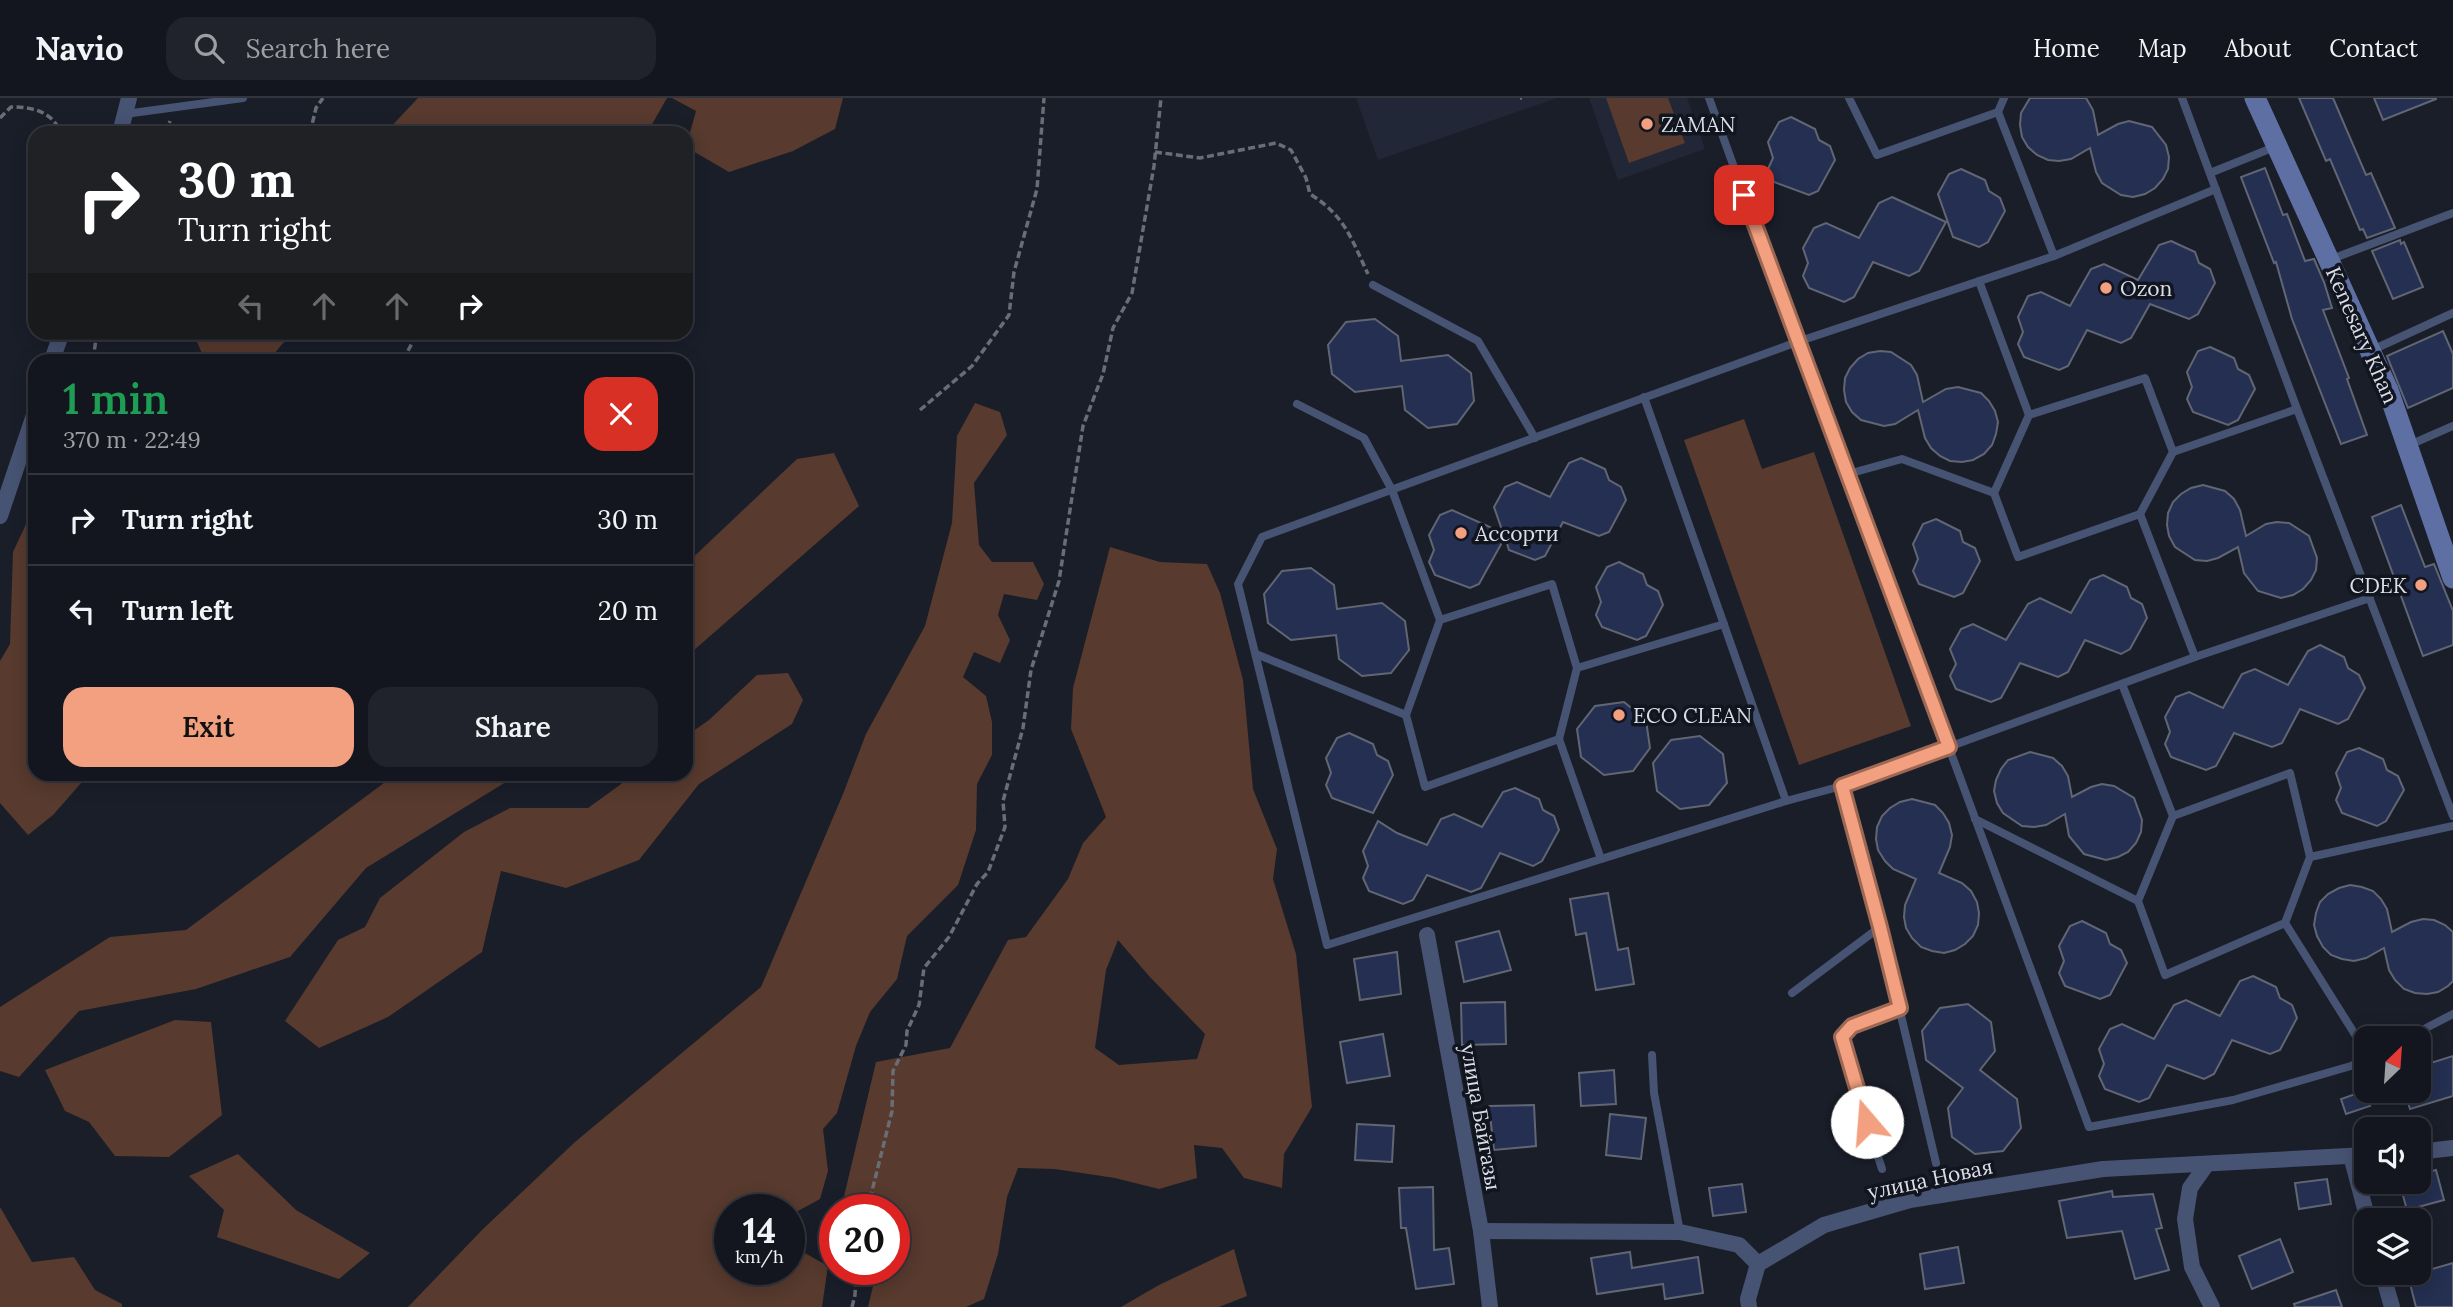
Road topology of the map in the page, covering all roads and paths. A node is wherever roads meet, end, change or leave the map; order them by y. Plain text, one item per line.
1 (243, 98) edge
2 (323, 98) edge
3 (1044, 98) edge
4 (1161, 98) edge
5 (1709, 98) edge
6 (1849, 98) edge
7 (2004, 98) edge
8 (2182, 98) edge
9 (2255, 98) edge
10 (127, 106) edge
11 (1998, 112) junction
12 (0, 118) edge
13 (58, 126) edge
14 (122, 126) edge
15 (312, 126) edge
16 (2277, 146) junction
17 (1155, 152) junction
18 (2210, 173) junction
19 (2216, 189) junction
20 (2453, 213) edge
21 (2054, 256) junction
22 (2329, 260) junction
23 (1979, 281) junction
24 (1373, 285) joint
25 (2453, 313) edge
26 (1797, 342) junction
27 (2370, 351) junction
28 (1644, 397) junction
29 (1297, 404) dead end
30 (2297, 409) junction
31 (920, 410) dead end
32 (2029, 415) junction
33 (2453, 426) edge
34 (28, 433) edge
35 (1535, 438) junction
36 (2407, 446) junction
37 (2173, 452) junction
38 (1848, 474) junction
39 (1392, 490) junction
40 (1994, 493) junction
41 (2140, 514) junction
42 (0, 516) edge
43 (2453, 578) edge
44 (2370, 598) junction
45 (1440, 620) junction
46 (1724, 624) junction
47 (1256, 654) junction
48 (2195, 657) junction
49 (1577, 668) junction
50 (2122, 684) junction
51 (1406, 715) junction
52 (1559, 739) junction
53 (1949, 747) junction
54 (1842, 786) junction
55 (1786, 801) junction
56 (2173, 816) junction
57 (2453, 816) edge
58 (1975, 819) junction
59 (2453, 826) edge
60 (2311, 857) junction
61 (1601, 859) junction
62 (2138, 901) junction
63 (2286, 923) junction
64 (1880, 927) junction
65 (1427, 935) dead end
66 (1792, 993) dead end
67 (1900, 1008) junction
68 (2453, 1014) edge
69 (2430, 1026) edge
70 (2354, 1033) edge
71 (1652, 1055) dead end
72 (2354, 1064) edge
73 (2453, 1148) edge
74 (2431, 1151) edge
75 (2354, 1155) edge
76 (1936, 1163) dead end
77 (2207, 1164) junction
78 (1882, 1169) dead end
79 (871, 1194) edge
80 (1480, 1231) junction
81 (1680, 1232) junction
82 (1758, 1264) junction
83 (855, 1285) edge
84 (2386, 1285) edge
85 (852, 1307) edge
86 (1490, 1307) edge
87 (1749, 1307) edge
88 (2212, 1307) edge
89 (2392, 1307) edge

1 - 10 lane
2 - 15 path
3 - 31 path
4 - 17 path
5 - 26 lane
6 - 11 lane
7 - 11 lane
8 - 18 lane
9 - 16 street, Kenesary Khan
10 - 14 street
11 - 21 lane
12 - 13 path
16 - 18 lane
16 - 22 street, Kenesary Khan
17 - 24 path
17 - 79 path
18 - 19 lane
19 - 21 lane
19 - 30 lane
20 - 22 lane
21 - 23 lane
22 - 27 street, Kenesary Khan
23 - 26 lane
23 - 32 lane
24 - 35 lane
25 - 27 lane
26 - 28 lane
26 - 38 lane
27 - 36 street, Kenesary Khan
28 - 35 lane
28 - 46 lane
29 - 39 lane
30 - 37 lane
30 - 44 lane
32 - 37 lane
32 - 40 lane
33 - 36 lane
34 - 42 street
35 - 39 lane
36 - 43 street, Kenesary Khan
37 - 41 lane
38 - 40 lane
38 - 53 lane
39 - 45 lane
39 - 47 lane
40 - 41 lane
41 - 48 lane
44 - 48 lane
44 - 57 lane
45 - 49 lane
45 - 51 lane
46 - 49 lane
46 - 55 lane
47 - 51 lane
47 - 61 lane
48 - 50 lane
49 - 52 lane
50 - 53 lane
50 - 56 lane
51 - 52 lane
52 - 61 lane
53 - 54 lane
53 - 58 lane
54 - 55 lane
54 - 64 lane
55 - 61 lane
56 - 60 lane
56 - 62 lane
58 - 62 lane
58 - 72 lane
59 - 60 lane
60 - 63 lane
62 - 63 lane
63 - 70 lane
64 - 66 lane
64 - 67 lane
65 - 80 street, улица Байгазы
67 - 76 lane
67 - 78 lane
68 - 69 lane
71 - 81 lane
73 - 74 street
75 - 77 street, улица Новая
77 - 82 street, улица Новая
77 - 88 street
80 - 81 street
80 - 86 street, улица Байгазы
81 - 82 street
82 - 87 street
83 - 85 path
84 - 89 street

